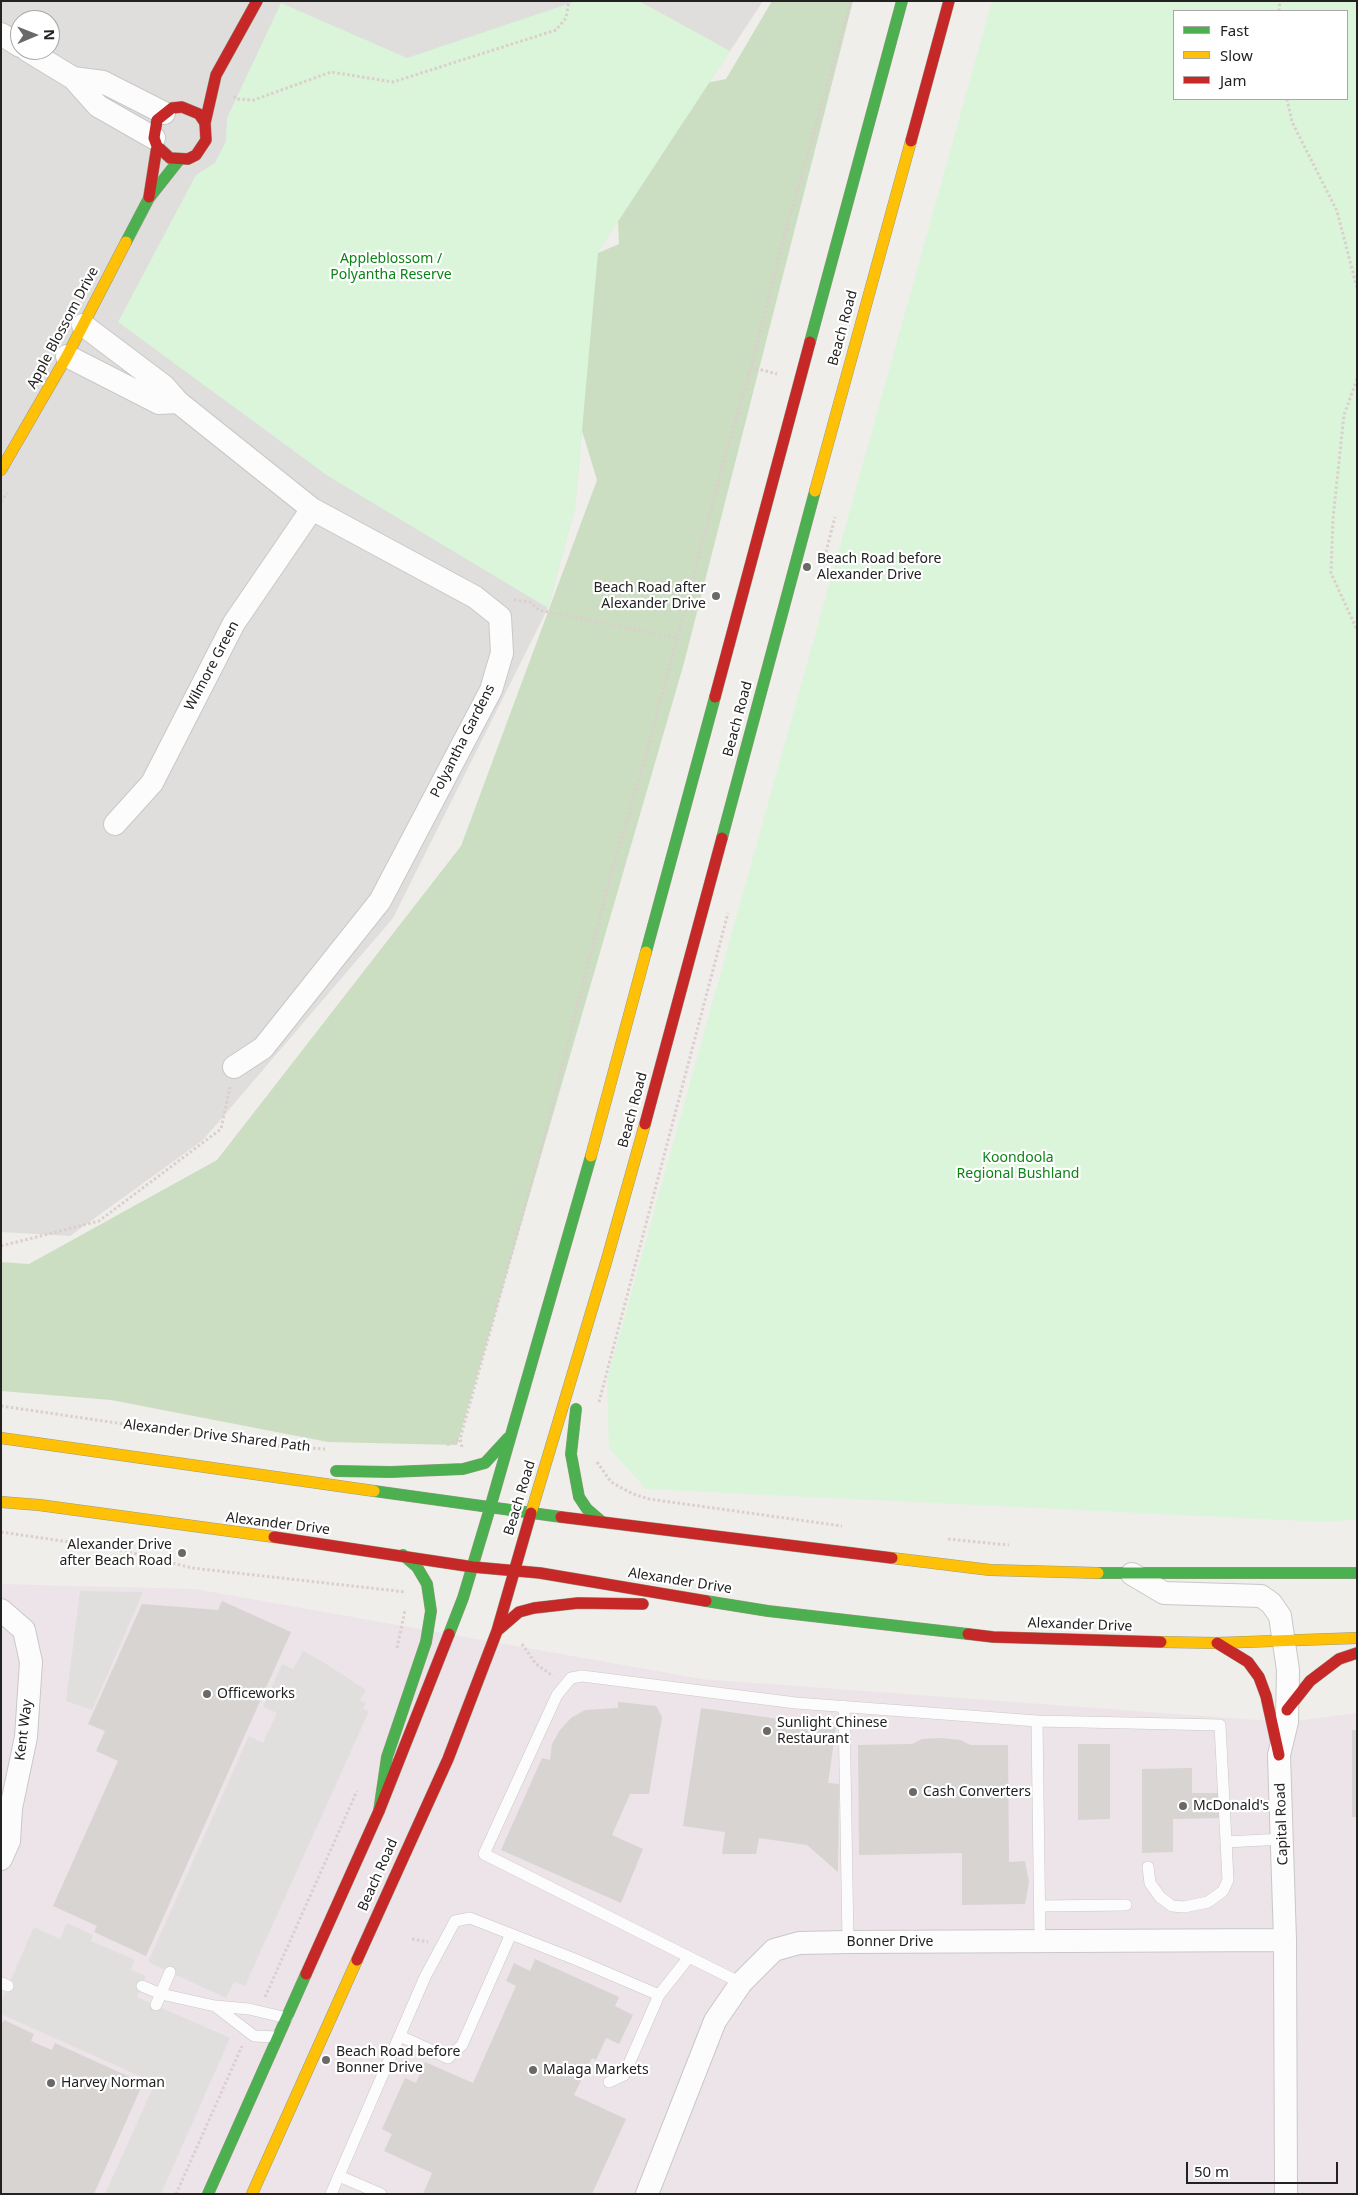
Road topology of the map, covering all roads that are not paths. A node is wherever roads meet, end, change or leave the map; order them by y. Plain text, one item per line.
1 (257, 1) edge
2 (902, 1) edge
3 (949, 1) edge
4 (43, 60) edge
5 (216, 75) junction
6 (73, 78) junction
7 (202, 88) dead end
8 (178, 106) junction
9 (205, 122) junction
10 (156, 142) junction
11 (179, 160) junction
12 (149, 198) junction
13 (83, 325) junction
14 (67, 356) junction
15 (178, 402) junction
16 (1, 470) edge
17 (312, 509) junction
18 (115, 824) dead end
19 (234, 1067) road end
20 (607, 1259) junction
21 (606, 1305) dead end
22 (580, 1396) dead end
23 (509, 1437) junction
24 (1, 1438) edge
25 (209, 1468) junction
26 (1, 1502) edge
27 (490, 1508) junction
28 (531, 1512) junction
29 (601, 1521) junction
30 (403, 1555) junction
31 (473, 1567) junction
32 (514, 1571) junction
33 (1357, 1572) edge
34 (1132, 1574) junction
35 (655, 1606) dead end
36 (1, 1610) edge
37 (768, 1611) junction
38 (716, 1615) dead end
39 (497, 1631) junction
40 (1357, 1638) edge
41 (1283, 1641) junction
42 (1217, 1643) junction
43 (1357, 1653) edge
44 (844, 1706) junction
45 (1287, 1710) junction
46 (1037, 1722) junction
47 (1279, 1755) junction
48 (379, 1811) junction
49 (1283, 1839) junction
50 (1226, 1842) junction
51 (1, 1859) edge
52 (1148, 1867) dead end
53 (1126, 1905) dead end
54 (1040, 1906) junction
55 (511, 1934) junction
56 (1285, 1940) junction
57 (1040, 1941) junction
58 (848, 1942) junction
59 (361, 1949) junction
60 (348, 1956) dead end
61 (689, 1957) junction
62 (170, 1972) dead end
63 (740, 1984) junction
64 (142, 1986) dead end
65 (161, 1994) junction
66 (659, 1995) junction
67 (156, 2005) dead end
68 (215, 2006) junction
69 (288, 2018) junction
70 (292, 2036) dead end
71 (400, 2036) junction
72 (278, 2038) junction
73 (609, 2082) dead end
74 (339, 2176) junction
75 (208, 2194) edge
76 (252, 2194) edge
77 (331, 2194) edge
78 (381, 2194) edge
79 (647, 2194) edge
80 (1286, 2194) edge

1 - 5 main road
2 - 23 main road, Beach Road
3 - 20 main road, Beach Road
4 - 6 street
5 - 7 main road
5 - 9 main road
6 - 8 street
6 - 10 street
8 - 9 main road
8 - 10 main road
9 - 11 main road
10 - 11 main road
10 - 12 main road, Apple Blossom Drive
11 - 12 main road, Apple Blossom Drive
12 - 13 main road, Apple Blossom Drive
13 - 14 main road, Apple Blossom Drive
13 - 15 street, Polyantha Gardens
14 - 15 street
14 - 16 main road, Apple Blossom Drive
15 - 17 street, Polyantha Gardens
17 - 18 street, Wilmore Green
17 - 19 street, Polyantha Gardens
20 - 21 main road
20 - 28 main road, Beach Road
22 - 29 main road
23 - 25 main road
23 - 27 main road, Beach Road
24 - 25 main road
25 - 27 main road
26 - 30 main road, Alexander Drive
27 - 28 main road
27 - 31 main road, Beach Road
28 - 29 main road
28 - 32 main road, Beach Road
29 - 34 main road
30 - 31 main road, Alexander Drive
30 - 48 main road
31 - 32 main road, Alexander Drive
31 - 48 main road, Beach Road
32 - 37 main road, Alexander Drive
32 - 39 main road, Beach Road
33 - 34 main road
34 - 41 street, Capital Road
35 - 39 main road
36 - 51 street, Kent Way
37 - 38 main road
37 - 42 main road, Alexander Drive
39 - 59 main road, Beach Road
40 - 41 main road, Alexander Drive
41 - 42 main road, Alexander Drive
41 - 45 street, Capital Road
42 - 47 main road
43 - 45 main road
44 - 46 lane
44 - 58 lane
44 - 61 lane
45 - 47 street, Capital Road
46 - 50 lane
46 - 54 lane
47 - 49 street, Capital Road
48 - 69 main road, Beach Road
49 - 50 lane
49 - 56 street, Capital Road
50 - 52 lane
53 - 54 lane
54 - 57 lane
55 - 66 lane
55 - 71 lane
55 - 71 lane
56 - 57 street, Bonner Drive
56 - 80 street, Capital Road
57 - 58 street, Bonner Drive
58 - 63 street, Bonner Drive
59 - 60 main road
59 - 76 main road, Beach Road
61 - 63 lane
61 - 66 lane
62 - 65 lane
63 - 79 street, Bonner Drive
64 - 65 lane
65 - 67 lane
65 - 68 lane
66 - 73 lane
68 - 69 lane
68 - 72 lane
69 - 72 main road, Beach Road
70 - 72 main road
71 - 74 lane
72 - 75 main road, Beach Road
74 - 77 lane
74 - 78 lane

